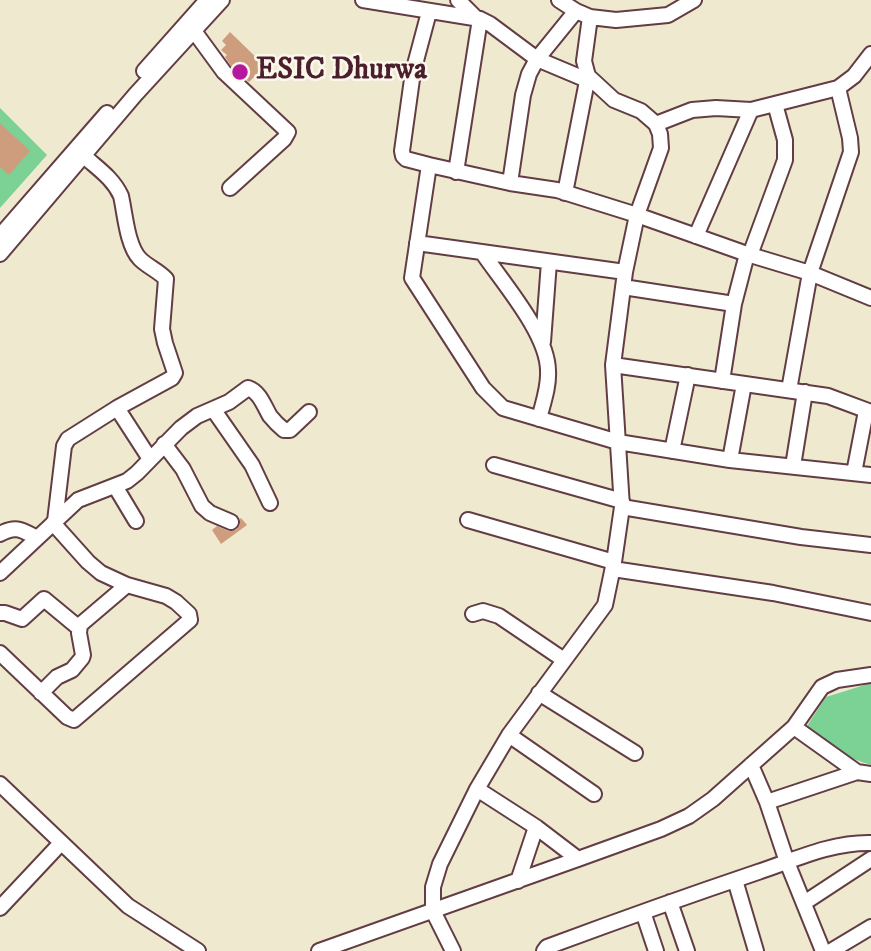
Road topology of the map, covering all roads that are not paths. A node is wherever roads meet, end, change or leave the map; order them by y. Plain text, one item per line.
1 (207, 0) edge
2 (222, 0) edge
3 (363, 0) edge
4 (458, 0) edge
5 (559, 0) edge
6 (694, 0) edge
7 (429, 12) junction
8 (583, 14) junction
9 (477, 18) junction
10 (194, 31) junction
11 (871, 54) edge
12 (537, 59) junction
13 (588, 78) junction
14 (838, 88) junction
15 (775, 104) junction
16 (751, 110) junction
17 (656, 124) junction
18 (83, 156) junction
19 (429, 165) junction
20 (456, 172) junction
21 (510, 183) junction
22 (230, 188) dead end
23 (565, 192) junction
24 (637, 215) junction
25 (0, 236) edge
26 (696, 236) junction
27 (417, 243) junction
28 (482, 253) junction
29 (0, 254) edge
30 (748, 255) junction
31 (549, 262) junction
32 (810, 273) junction
33 (624, 280) junction
34 (871, 298) edge
35 (734, 303) junction
36 (543, 343) junction
37 (613, 365) junction
38 (688, 375) junction
39 (722, 381) junction
40 (744, 384) junction
41 (789, 390) junction
42 (805, 392) junction
43 (117, 408) junction
44 (213, 409) junction
45 (869, 411) edge
46 (309, 412) dead end
47 (539, 419) junction
48 (618, 442) junction
49 (164, 444) junction
50 (672, 451) junction
51 (150, 459) junction
52 (730, 460) junction
53 (494, 465) dead end
54 (793, 467) junction
55 (854, 474) junction
56 (871, 475) edge
57 (115, 486) junction
58 (270, 503) dead end
59 (622, 504) junction
60 (468, 520) dead end
61 (136, 521) dead end
62 (54, 522) junction
63 (231, 522) dead end
64 (0, 534) edge
65 (37, 538) junction
66 (871, 545) edge
67 (613, 566) junction
68 (0, 573) edge
69 (127, 585) junction
70 (0, 613) edge
71 (871, 613) edge
72 (473, 614) dead end
73 (79, 628) junction
74 (0, 653) edge
75 (564, 660) junction
76 (871, 675) edge
77 (41, 693) junction
78 (539, 693) junction
79 (794, 727) junction
80 (509, 735) junction
81 (635, 753) dead end
82 (751, 765) junction
83 (864, 773) edge
84 (0, 784) edge
85 (477, 789) junction
86 (594, 794) dead end
87 (767, 802) junction
88 (536, 827) junction
89 (61, 842) junction
90 (871, 843) edge
91 (578, 859) junction
92 (871, 859) edge
93 (787, 862) junction
94 (735, 880) junction
95 (518, 881) junction
96 (670, 902) junction
97 (804, 903) junction
98 (0, 908) edge
99 (433, 911) junction
100 (643, 912) junction
101 (871, 927) edge
102 (198, 951) edge
103 (319, 951) edge
104 (453, 951) edge
105 (544, 951) edge
106 (656, 951) edge
107 (687, 951) edge
108 (755, 951) edge
109 (823, 951) edge
110 (831, 951) edge

1 - 25 street
2 - 10 street
3 - 7 street
4 - 9 street
5 - 8 street
6 - 8 street
7 - 9 street
7 - 19 street
8 - 12 street
8 - 13 street
9 - 12 street
9 - 20 street
10 - 18 street
10 - 22 street
11 - 14 street
12 - 13 street
12 - 21 street
13 - 17 street
13 - 23 street
14 - 15 street
14 - 32 street
15 - 16 street
15 - 30 street
16 - 17 street
16 - 26 street
17 - 24 street
18 - 29 street
18 - 43 street
19 - 20 street
19 - 27 street
20 - 21 street
21 - 23 street
23 - 24 street
24 - 26 street
24 - 33 street
26 - 30 street
27 - 28 street
27 - 47 street
28 - 31 street
28 - 36 street
30 - 32 street
30 - 35 street
31 - 33 street
31 - 36 street
32 - 34 street
32 - 41 street
33 - 35 street
33 - 37 street
35 - 39 street
36 - 47 street
37 - 38 street
37 - 48 street
38 - 39 street
38 - 50 street
39 - 40 street
40 - 41 street
40 - 52 street
41 - 42 street
42 - 45 street
42 - 54 street
43 - 51 street
43 - 62 street
44 - 46 street
44 - 49 street
44 - 58 street
45 - 55 street
47 - 48 street
48 - 50 street
48 - 59 street
49 - 51 street
49 - 63 street
50 - 52 street
51 - 57 street
52 - 54 street
53 - 59 street
54 - 55 street
55 - 56 street
57 - 61 street
57 - 62 street
59 - 66 street
59 - 67 street
60 - 67 street
62 - 65 street
62 - 69 street
64 - 65 street
65 - 68 street
67 - 71 street
67 - 75 street
69 - 73 street
69 - 77 street
70 - 73 street
72 - 75 street
73 - 77 street
74 - 77 street
75 - 78 street
76 - 79 street
78 - 80 street
78 - 81 street
79 - 82 street
79 - 83 street
80 - 85 street
80 - 86 street
82 - 87 street
82 - 91 street
83 - 87 street
84 - 89 street
85 - 88 street
85 - 99 street
87 - 93 street
88 - 91 street
88 - 95 street
89 - 98 street
89 - 102 street
90 - 93 street
91 - 95 street
92 - 97 street
93 - 94 street
93 - 97 street
94 - 96 street
94 - 108 street
95 - 99 street
96 - 100 street
96 - 107 street
97 - 109 street
99 - 103 street
99 - 104 street
100 - 105 street
100 - 106 street
101 - 110 street

